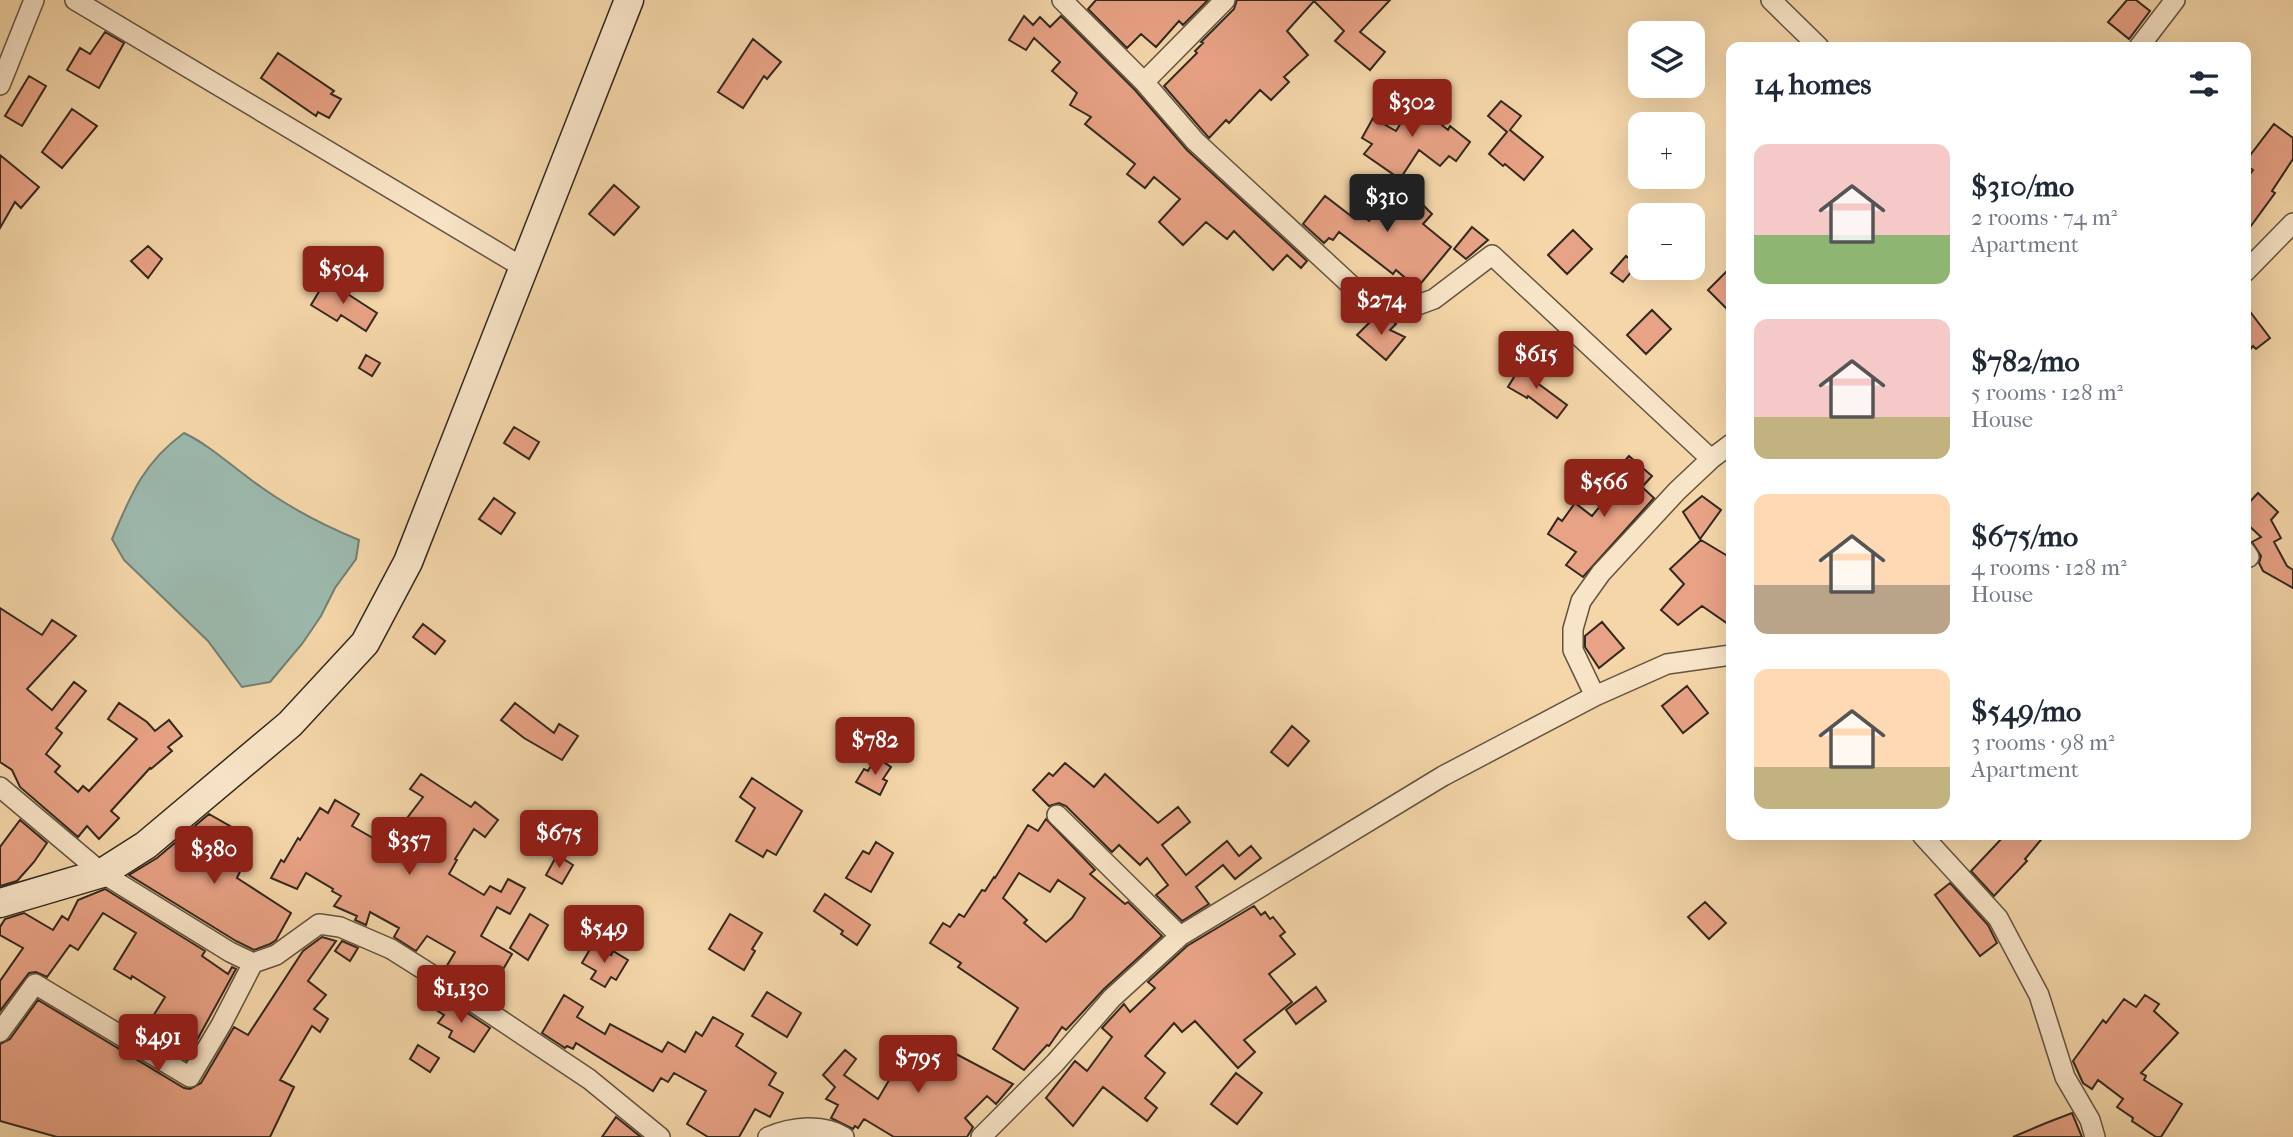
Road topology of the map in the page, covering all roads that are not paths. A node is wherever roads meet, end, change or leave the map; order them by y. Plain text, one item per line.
1 (34, 0) edge
2 (75, 0) edge
3 (629, 0) edge
4 (1062, 0) edge
5 (1225, 0) edge
6 (1771, 0) edge
7 (2175, 0) edge
8 (1814, 42) edge
9 (2144, 42) edge
10 (1144, 82) junction
11 (0, 85) edge
12 (2293, 223) edge
13 (2251, 266) edge
14 (524, 268) junction
15 (1726, 448) edge
16 (1711, 458) junction
17 (1726, 656) edge
18 (1595, 696) junction
19 (0, 787) edge
20 (1057, 815) dead end
21 (1927, 840) edge
22 (102, 873) junction
23 (0, 903) edge
24 (1180, 936) junction
25 (253, 962) junction
26 (0, 1032) edge
27 (660, 1137) edge
28 (768, 1137) edge
29 (844, 1137) edge
30 (981, 1137) edge
31 (2095, 1137) edge

1 - 11 street
2 - 14 street
3 - 14 street
4 - 10 street
5 - 10 street
6 - 8 street
7 - 9 street
10 - 16 street
12 - 13 street
14 - 22 street
15 - 16 street
16 - 18 street
17 - 18 street
18 - 24 street
19 - 22 street
20 - 24 street
21 - 31 street
22 - 23 street
22 - 25 street
24 - 30 street
25 - 26 street
25 - 27 street
28 - 29 street

